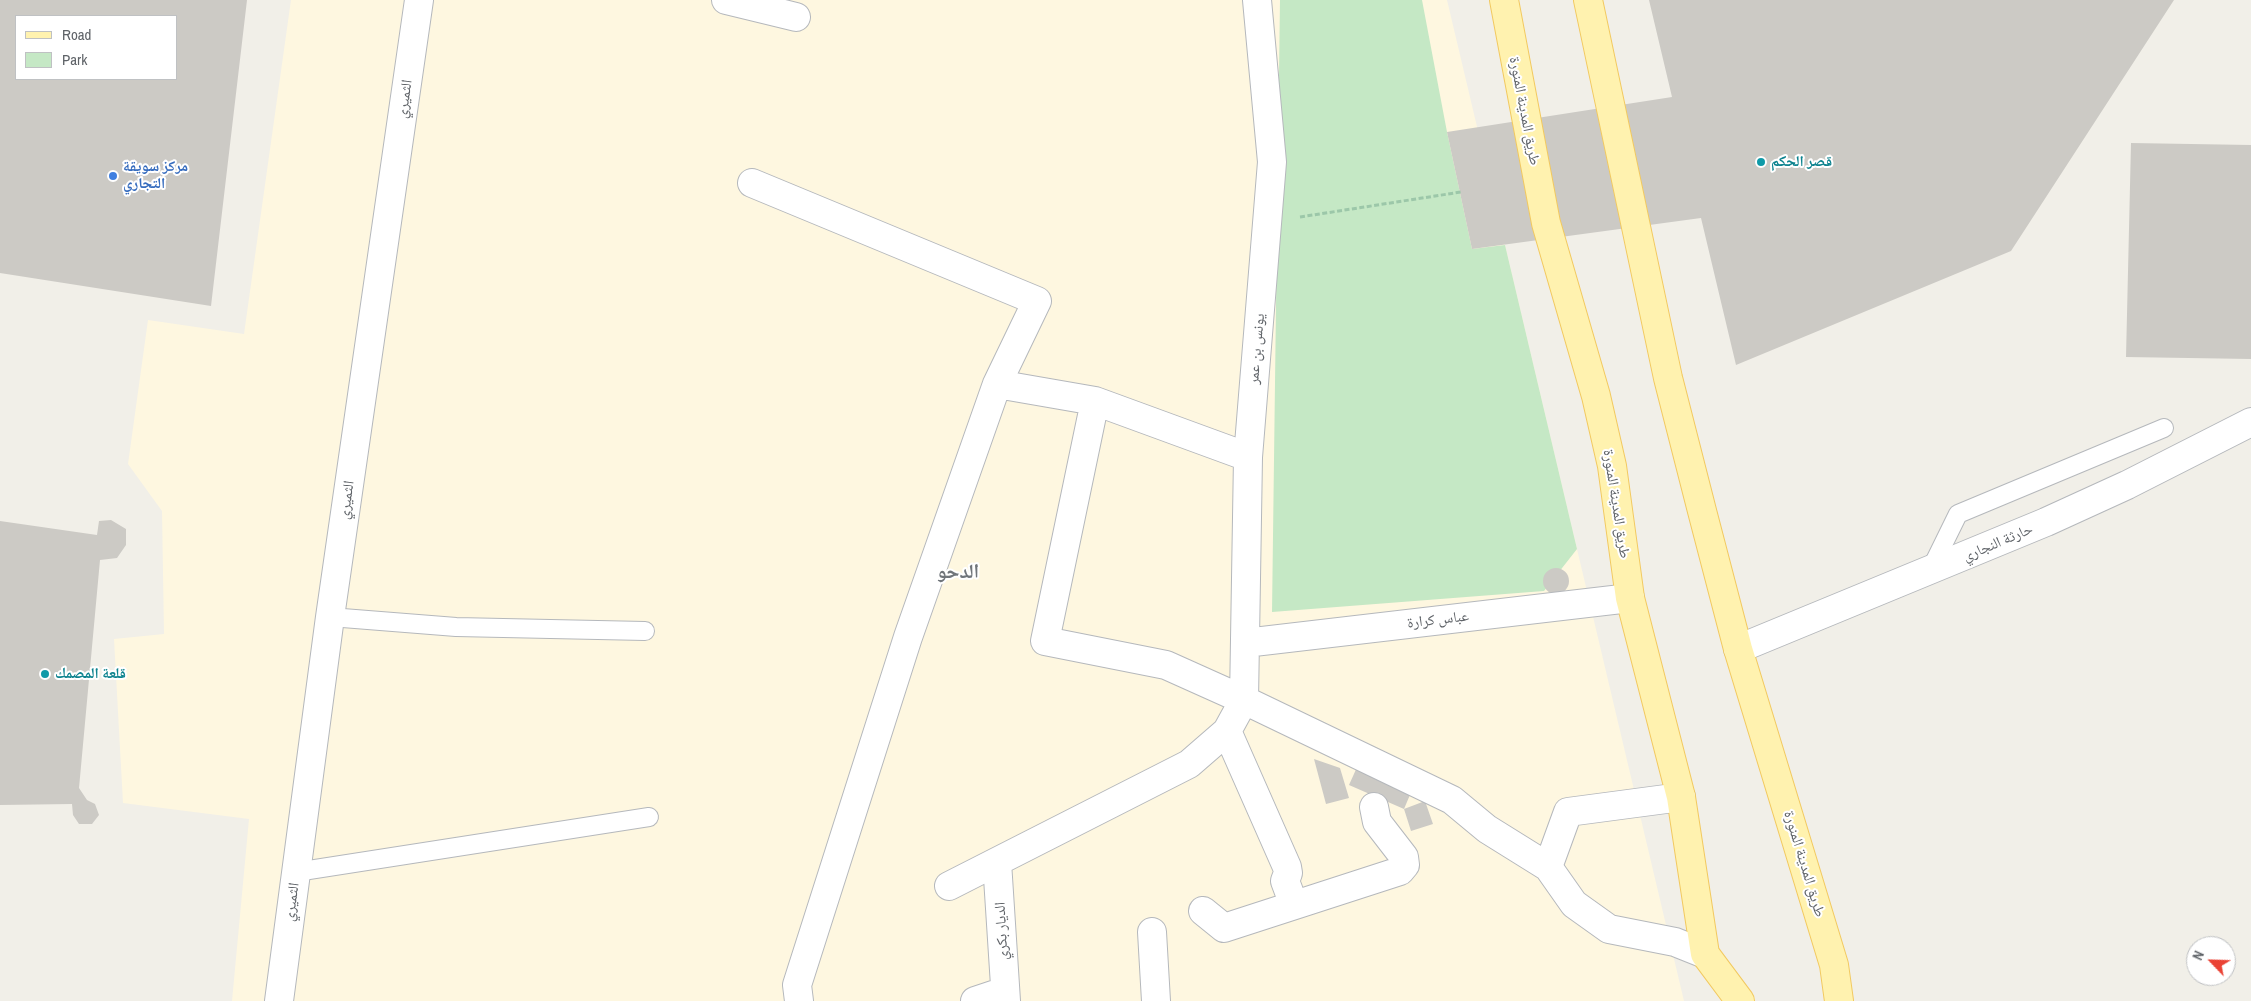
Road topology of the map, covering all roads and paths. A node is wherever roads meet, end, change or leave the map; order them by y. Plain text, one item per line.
1 (419, 0) edge
2 (726, 0) edge
3 (1257, 0) edge
4 (1504, 0) edge
5 (1588, 0) edge
6 (796, 16) dead end
7 (752, 183) dead end
8 (1461, 192) dead end
9 (1267, 222) junction
10 (997, 384) junction
11 (1095, 401) junction
12 (2251, 422) edge
13 (2164, 428) dead end
14 (1248, 457) junction
15 (1930, 572) junction
16 (1630, 598) junction
17 (330, 617) junction
18 (645, 632) dead end
19 (1245, 643) junction
20 (1738, 650) junction
21 (1244, 700) junction
22 (1227, 731) junction
23 (1682, 797) junction
24 (1374, 807) dead end
25 (648, 817) dead end
26 (997, 862) junction
27 (1548, 867) junction
28 (296, 872) junction
29 (949, 886) dead end
30 (1294, 906) junction
31 (1203, 911) dead end
32 (1152, 932) dead end
33 (1705, 954) junction
34 (1834, 966) junction
35 (1005, 996) edge
36 (279, 1001) edge
37 (799, 1001) edge
38 (975, 1001) edge
39 (1156, 1001) edge
40 (1740, 1001) edge
41 (1832, 1001) edge
42 (1839, 1001) edge

1 - 17 street, الثميري
2 - 6 street
3 - 9 street, يونس بن عمر
4 - 16 main road, طريق المدينة المنورة
5 - 20 main road, طريق المدينة المنورة
7 - 10 street
8 - 9 path
9 - 14 street, يونس بن عمر
10 - 11 street
10 - 37 street
11 - 14 street
11 - 21 street
12 - 15 street, حارثة النجاري
13 - 15 lane
14 - 19 street, يونس بن عمر
15 - 20 street, حارثة النجاري
16 - 19 street, عباس كرارة
16 - 23 main road, طريق المدينة المنورة
17 - 18 lane
17 - 28 street, الثميري
19 - 21 street, يونس بن عمر
20 - 34 main road, طريق المدينة المنورة
21 - 22 street
21 - 27 street
22 - 26 street
22 - 30 street
23 - 27 street
23 - 33 main road, طريق المدينة المنورة
24 - 30 street
25 - 28 lane
26 - 29 street
26 - 35 street, الديار بكري
27 - 33 street
28 - 36 street, الثميري
30 - 31 street
32 - 39 street
33 - 40 main road, طريق المدينة المنورة
34 - 41 main road
34 - 42 main road, طريق المدينة المنورة
35 - 38 street

